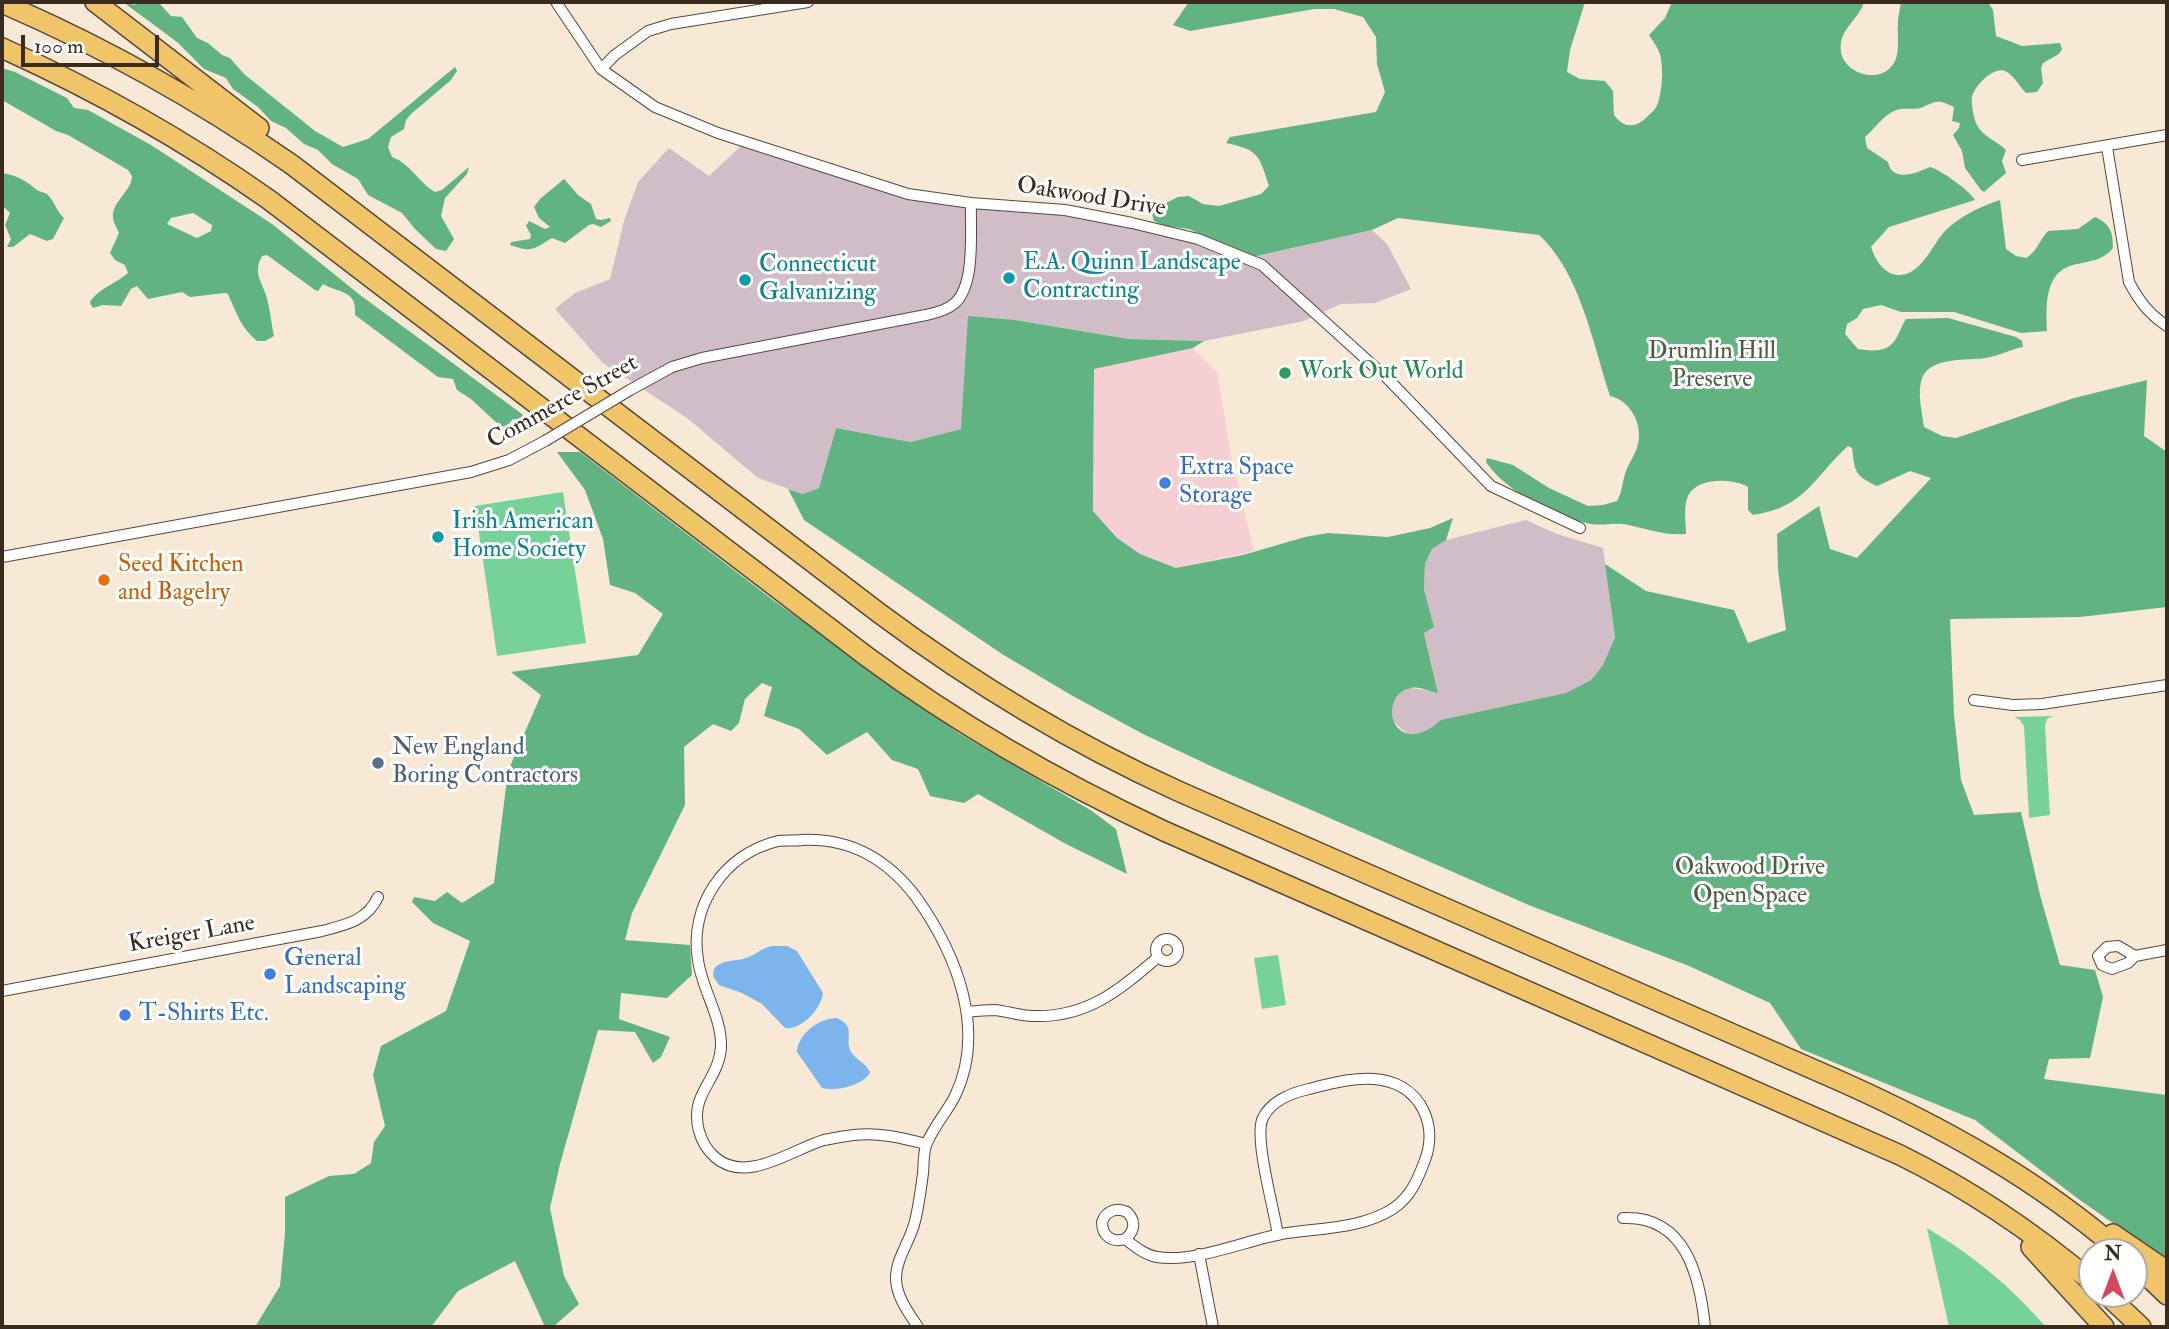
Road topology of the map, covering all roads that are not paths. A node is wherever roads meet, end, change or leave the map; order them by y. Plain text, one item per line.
1 (2, 2) edge
2 (95, 2) edge
3 (556, 2) edge
4 (808, 2) edge
5 (2, 48) edge
6 (601, 69) junction
7 (2167, 135) edge
8 (2107, 147) junction
9 (2022, 160) dead end
10 (324, 188) junction
11 (971, 203) junction
12 (2167, 327) edge
13 (1580, 527) dead end
14 (2, 557) edge
15 (2167, 685) edge
16 (1974, 700) dead end
17 (378, 897) dead end
18 (2167, 950) edge
19 (2135, 956) dead end
20 (1158, 957) dead end
21 (2, 991) edge
22 (967, 1012) junction
23 (926, 1144) junction
24 (2063, 1206) junction
25 (1992, 1207) junction
26 (1623, 1218) dead end
27 (1278, 1235) junction
28 (2103, 1238) edge
29 (1125, 1239) dead end
30 (1199, 1254) junction
31 (2078, 1271) edge
32 (2167, 1271) edge
33 (2148, 1277) edge
34 (2167, 1295) edge
35 (2121, 1308) edge
36 (918, 1327) edge
37 (1213, 1327) edge
38 (1705, 1327) edge
39 (2104, 1327) edge
40 (2141, 1327) edge

1 - 10 highway
2 - 10 highway
3 - 6 street, Oakwood Drive
4 - 6 street
5 - 25 highway
6 - 11 street, Oakwood Drive
7 - 8 street
8 - 9 street
8 - 12 street
10 - 24 highway
11 - 13 street, Oakwood Drive
11 - 14 street, Commerce Street, bridge
15 - 16 street
17 - 21 street, Kreiger Lane
18 - 19 street
20 - 22 street
22 - 23 street
22 - 23 street
23 - 36 street
24 - 28 highway
24 - 32 highway
25 - 31 highway
25 - 39 highway
26 - 38 street
27 - 27 street
27 - 30 street
29 - 30 street
30 - 37 street
33 - 34 highway
35 - 40 highway

